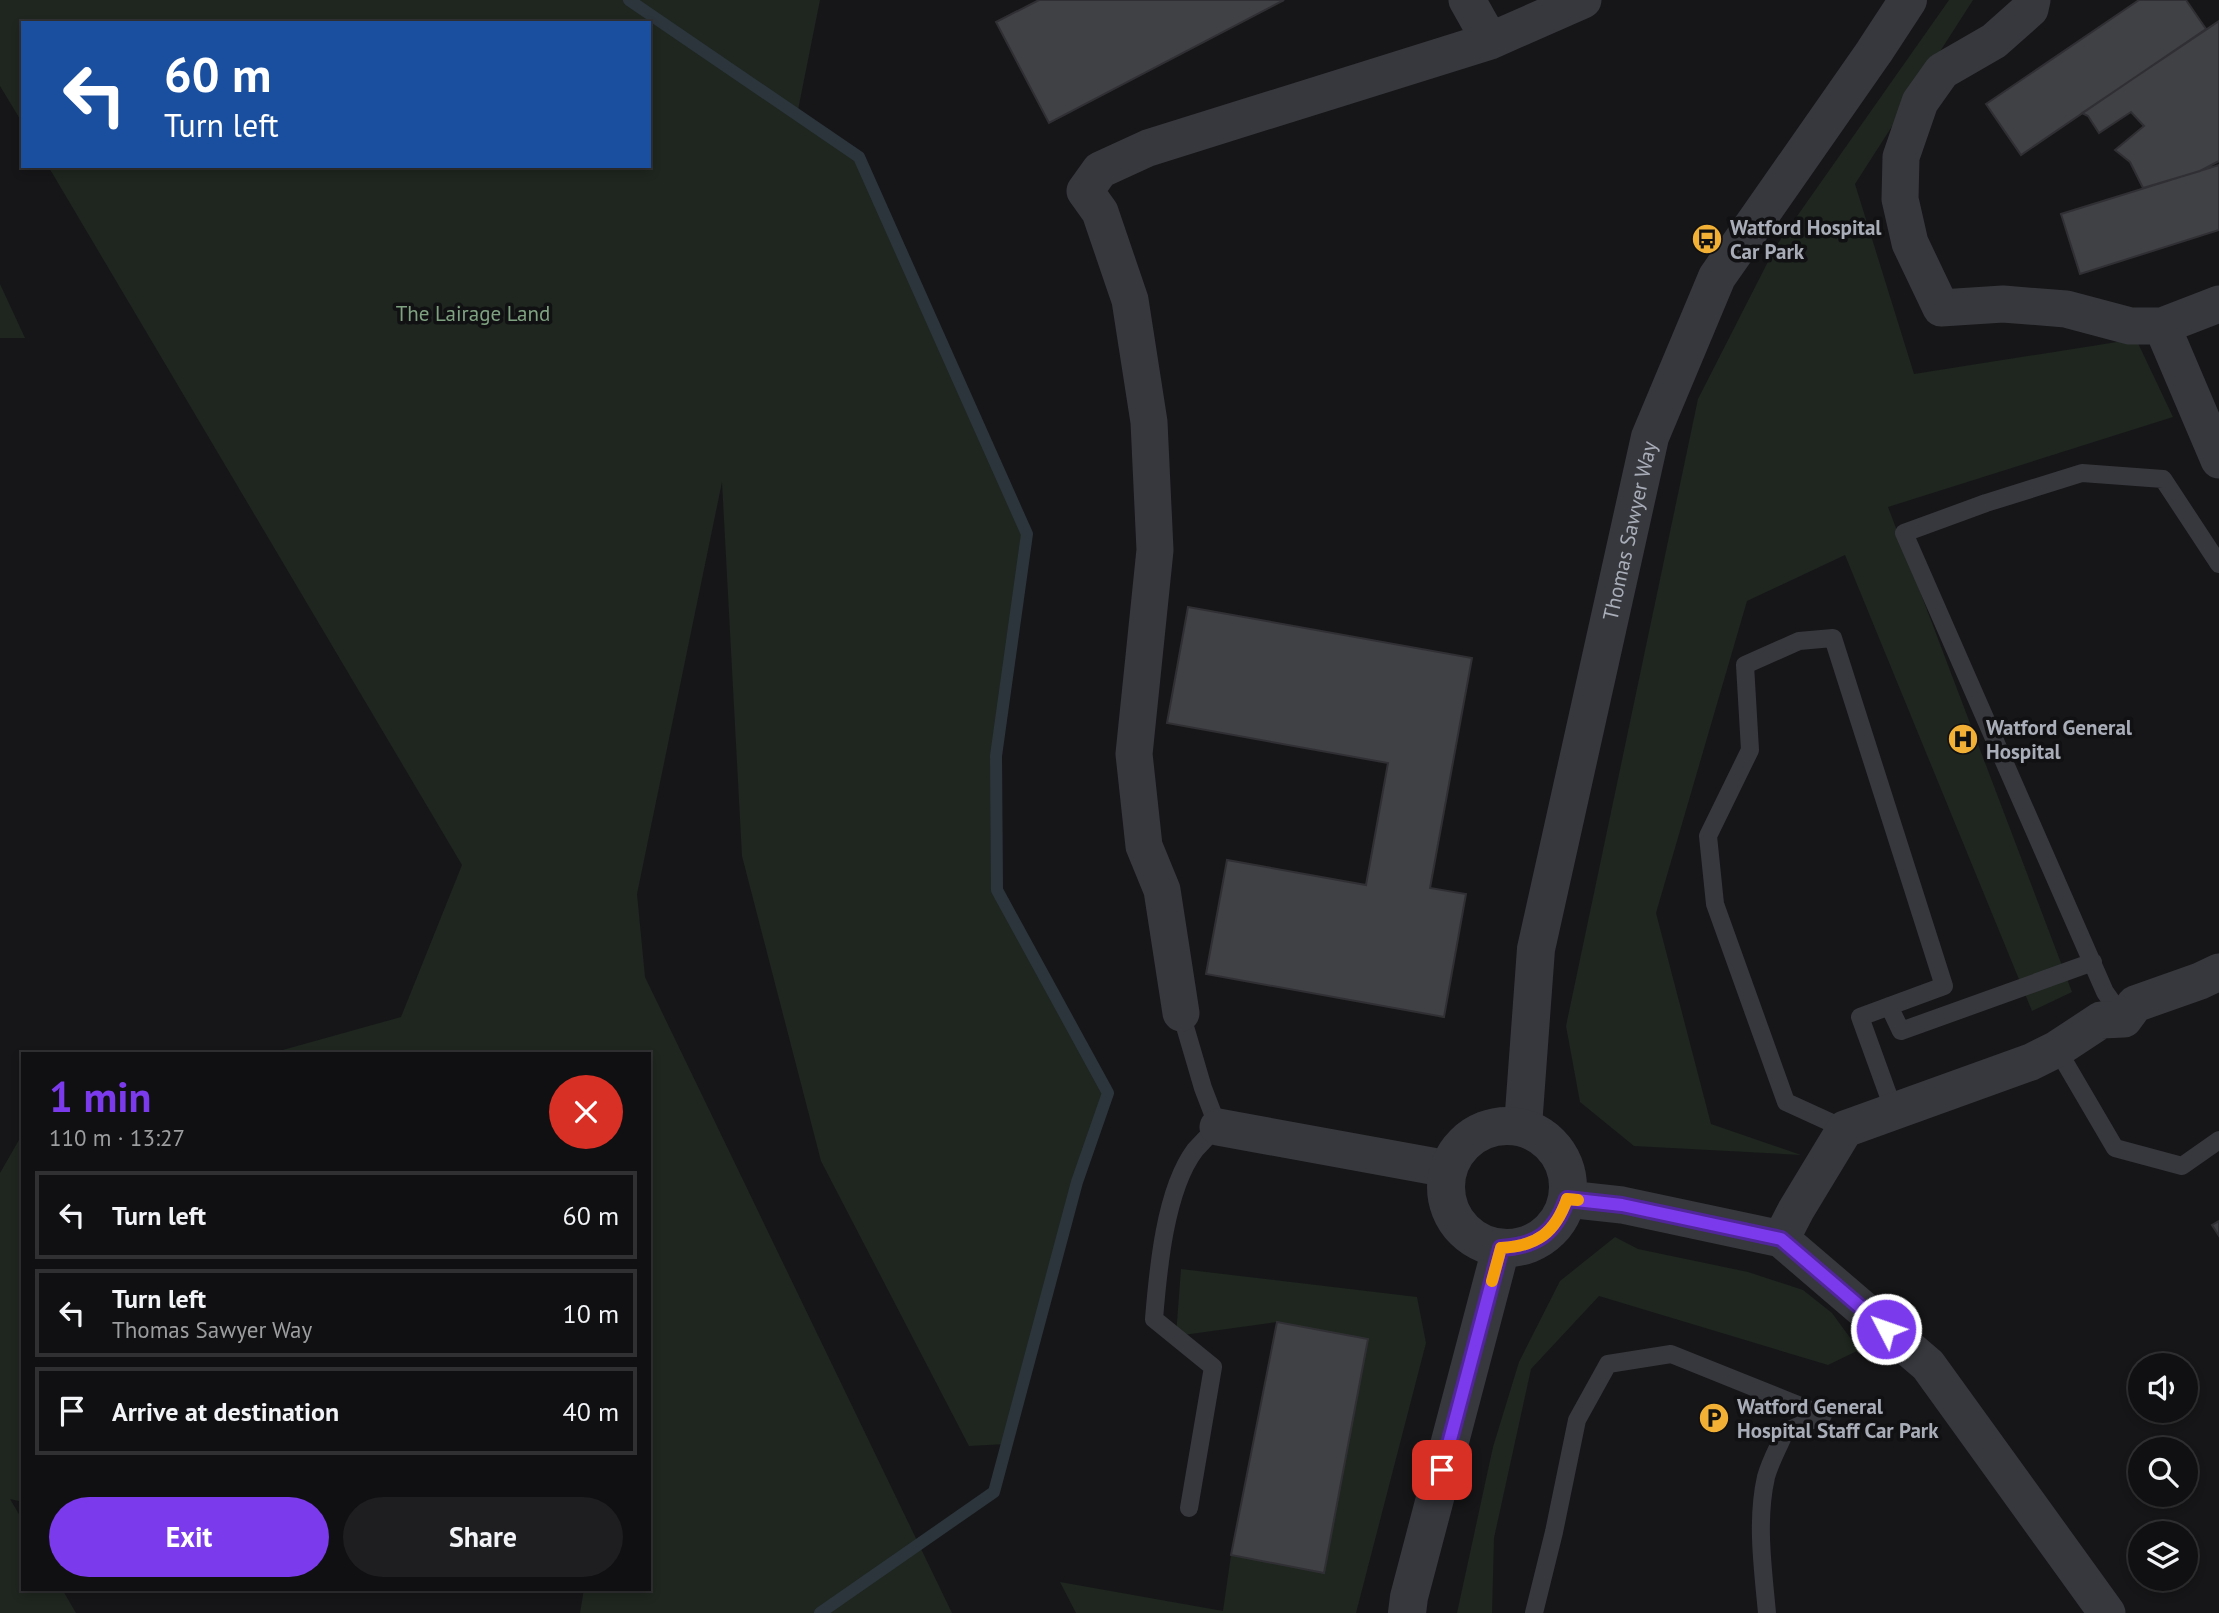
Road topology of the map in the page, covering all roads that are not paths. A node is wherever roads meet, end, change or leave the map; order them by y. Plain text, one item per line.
1 (1467, 0) edge
2 (1583, 0) edge
3 (1908, 0) edge
4 (2032, 0) edge
5 (1490, 41) junction
6 (2219, 304) edge
7 (2162, 326) junction
8 (2219, 460) edge
9 (2219, 564) edge
10 (2093, 962) junction
11 (2219, 972) edge
12 (1889, 1006) junction
13 (1181, 1013) joint
14 (2124, 1019) junction
15 (2057, 1049) junction
16 (1894, 1111) junction
17 (1523, 1126) junction
18 (1218, 1127) junction
19 (1845, 1129) junction
20 (2219, 1140) edge
21 (1448, 1170) junction
22 (1567, 1199) junction
23 (1781, 1239) junction
24 (1501, 1248) junction
25 (1189, 1508) dead end
26 (1407, 1613) edge
27 (1534, 1613) edge
28 (1766, 1613) edge
29 (2107, 1613) edge

1 - 5 street
2 - 5 street
3 - 17 street, Thomas Sawyer Way
4 - 7 street
5 - 13 street
6 - 7 street
7 - 8 street
9 - 10 lane
10 - 12 lane
10 - 14 lane
11 - 14 street
12 - 16 lane
12 - 19 lane
13 - 18 lane
14 - 15 street
15 - 16 street
15 - 20 lane
16 - 19 street
17 - 21 street
17 - 22 street
18 - 21 street
18 - 25 lane
19 - 23 street
21 - 24 street
22 - 23 street
22 - 24 street
23 - 29 street
24 - 26 street
27 - 28 lane

